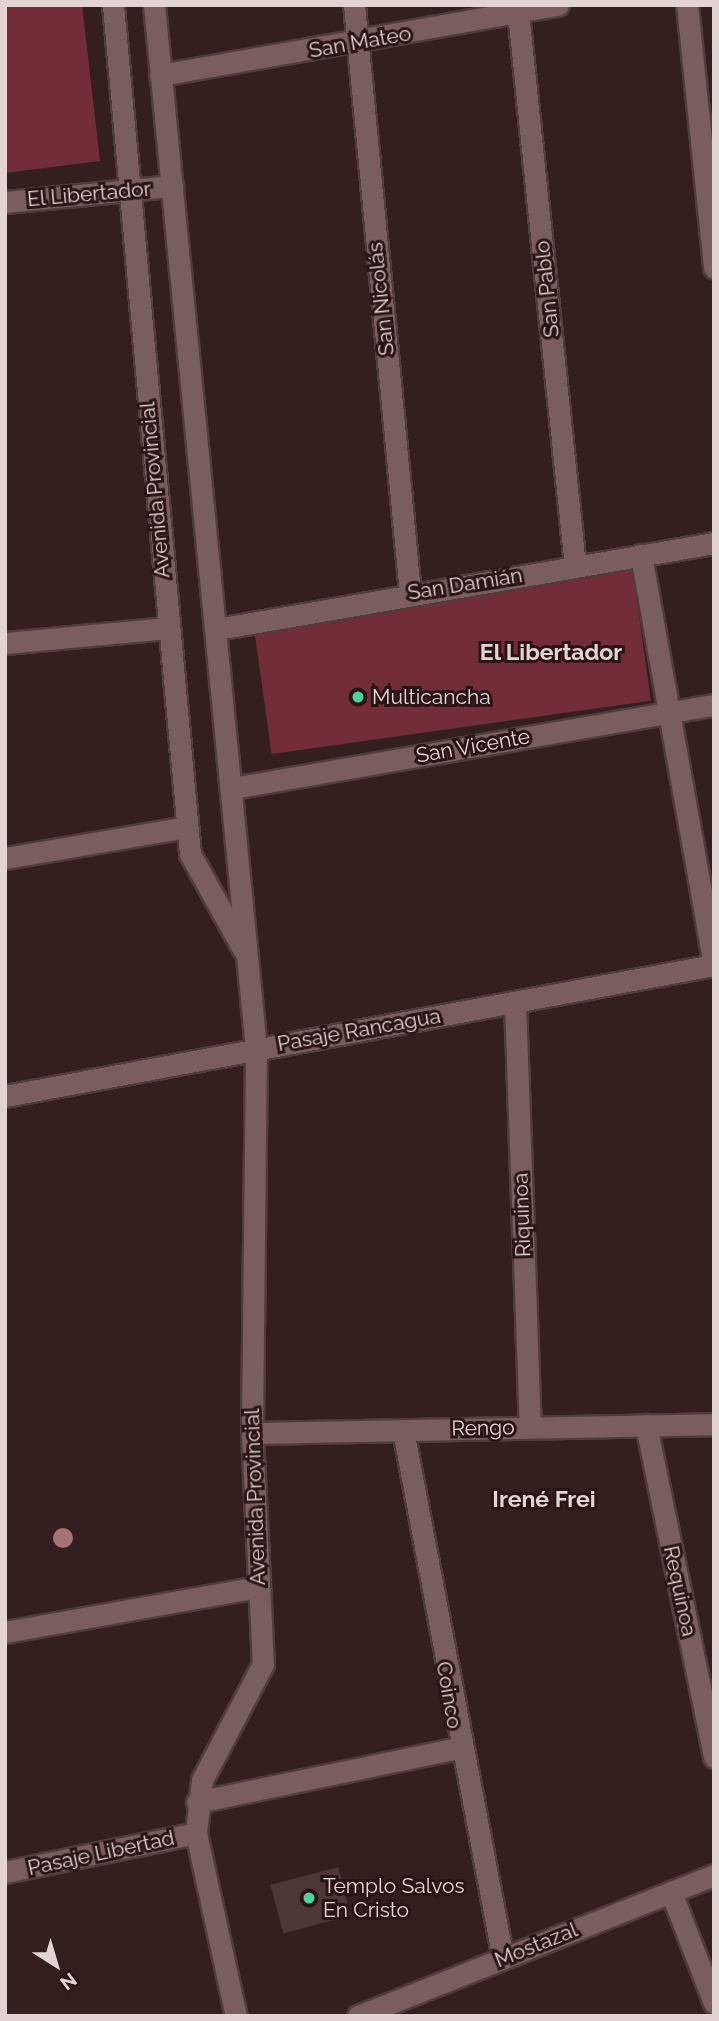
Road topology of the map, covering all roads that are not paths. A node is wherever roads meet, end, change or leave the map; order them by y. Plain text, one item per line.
1 (113, 5) edge
2 (154, 5) edge
3 (354, 5) edge
4 (558, 5) edge
5 (687, 5) edge
6 (518, 12) junction
7 (356, 44) junction
8 (160, 75) junction
9 (172, 186) junction
10 (131, 190) junction
11 (5, 202) edge
12 (714, 268) edge
13 (714, 542) edge
14 (641, 555) junction
15 (575, 566) junction
16 (410, 593) junction
17 (167, 628) junction
18 (217, 629) junction
19 (5, 643) edge
20 (714, 705) edge
21 (669, 712) junction
22 (232, 788) junction
23 (187, 827) junction
24 (5, 858) edge
25 (249, 959) junction
26 (714, 965) edge
27 (515, 1002) junction
28 (256, 1049) junction
29 (5, 1096) edge
30 (714, 1424) edge
31 (646, 1425) junction
32 (530, 1427) junction
33 (403, 1430) junction
34 (252, 1433) junction
35 (257, 1587) junction
36 (5, 1632) edge
37 (458, 1748) junction
38 (714, 1757) edge
39 (197, 1802) junction
40 (196, 1833) junction
41 (5, 1872) edge
42 (714, 1875) edge
43 (671, 1892) junction
44 (503, 1959) junction
45 (714, 2003) edge
46 (236, 2016) edge
47 (358, 2016) edge

1 - 10 street, Avenida Provincial
2 - 8 street, Avenida Provincial
3 - 7 street, San Nicolás
4 - 6 street, San Mateo
5 - 12 street
6 - 7 street, San Mateo
6 - 15 street, San Pablo
7 - 8 street, San Mateo
7 - 16 street, San Nicolás
8 - 9 street, Avenida Provincial
9 - 10 street, El Libertador
9 - 18 street, Avenida Provincial
10 - 11 street, El Libertador
10 - 17 street, Avenida Provincial
13 - 14 street, San Damián
14 - 15 street, San Damián
14 - 21 street
15 - 16 street, San Damián
16 - 18 street, San Damián
17 - 19 street
17 - 23 street, Avenida Provincial
18 - 22 street, Avenida Provincial
20 - 21 street, San Vicente
21 - 22 street, San Vicente
21 - 26 street
22 - 25 street, Avenida Provincial
23 - 24 street
23 - 25 street, Avenida Provincial
25 - 28 street, Avenida Provincial
26 - 27 street, Pasaje Rancagua
27 - 28 street, Pasaje Rancagua
27 - 32 street, Riquinoa
28 - 29 street, Pasaje Rancagua
28 - 34 street, Avenida Provincial
30 - 31 street, Rengo
31 - 32 street, Rengo
31 - 38 street, Requinoa
32 - 33 street, Rengo
33 - 34 street, Rengo
33 - 37 street, Coinco
34 - 35 street, Avenida Provincial
35 - 36 street
35 - 39 street, Avenida Provincial
37 - 39 street
37 - 44 street, Coinco
39 - 40 street, Avenida Provincial
40 - 41 street, Pasaje Libertad
40 - 46 street, Avenida Provincial
42 - 43 street, Mostazal
43 - 44 street, Mostazal
43 - 45 street
44 - 47 street, Mostazal

